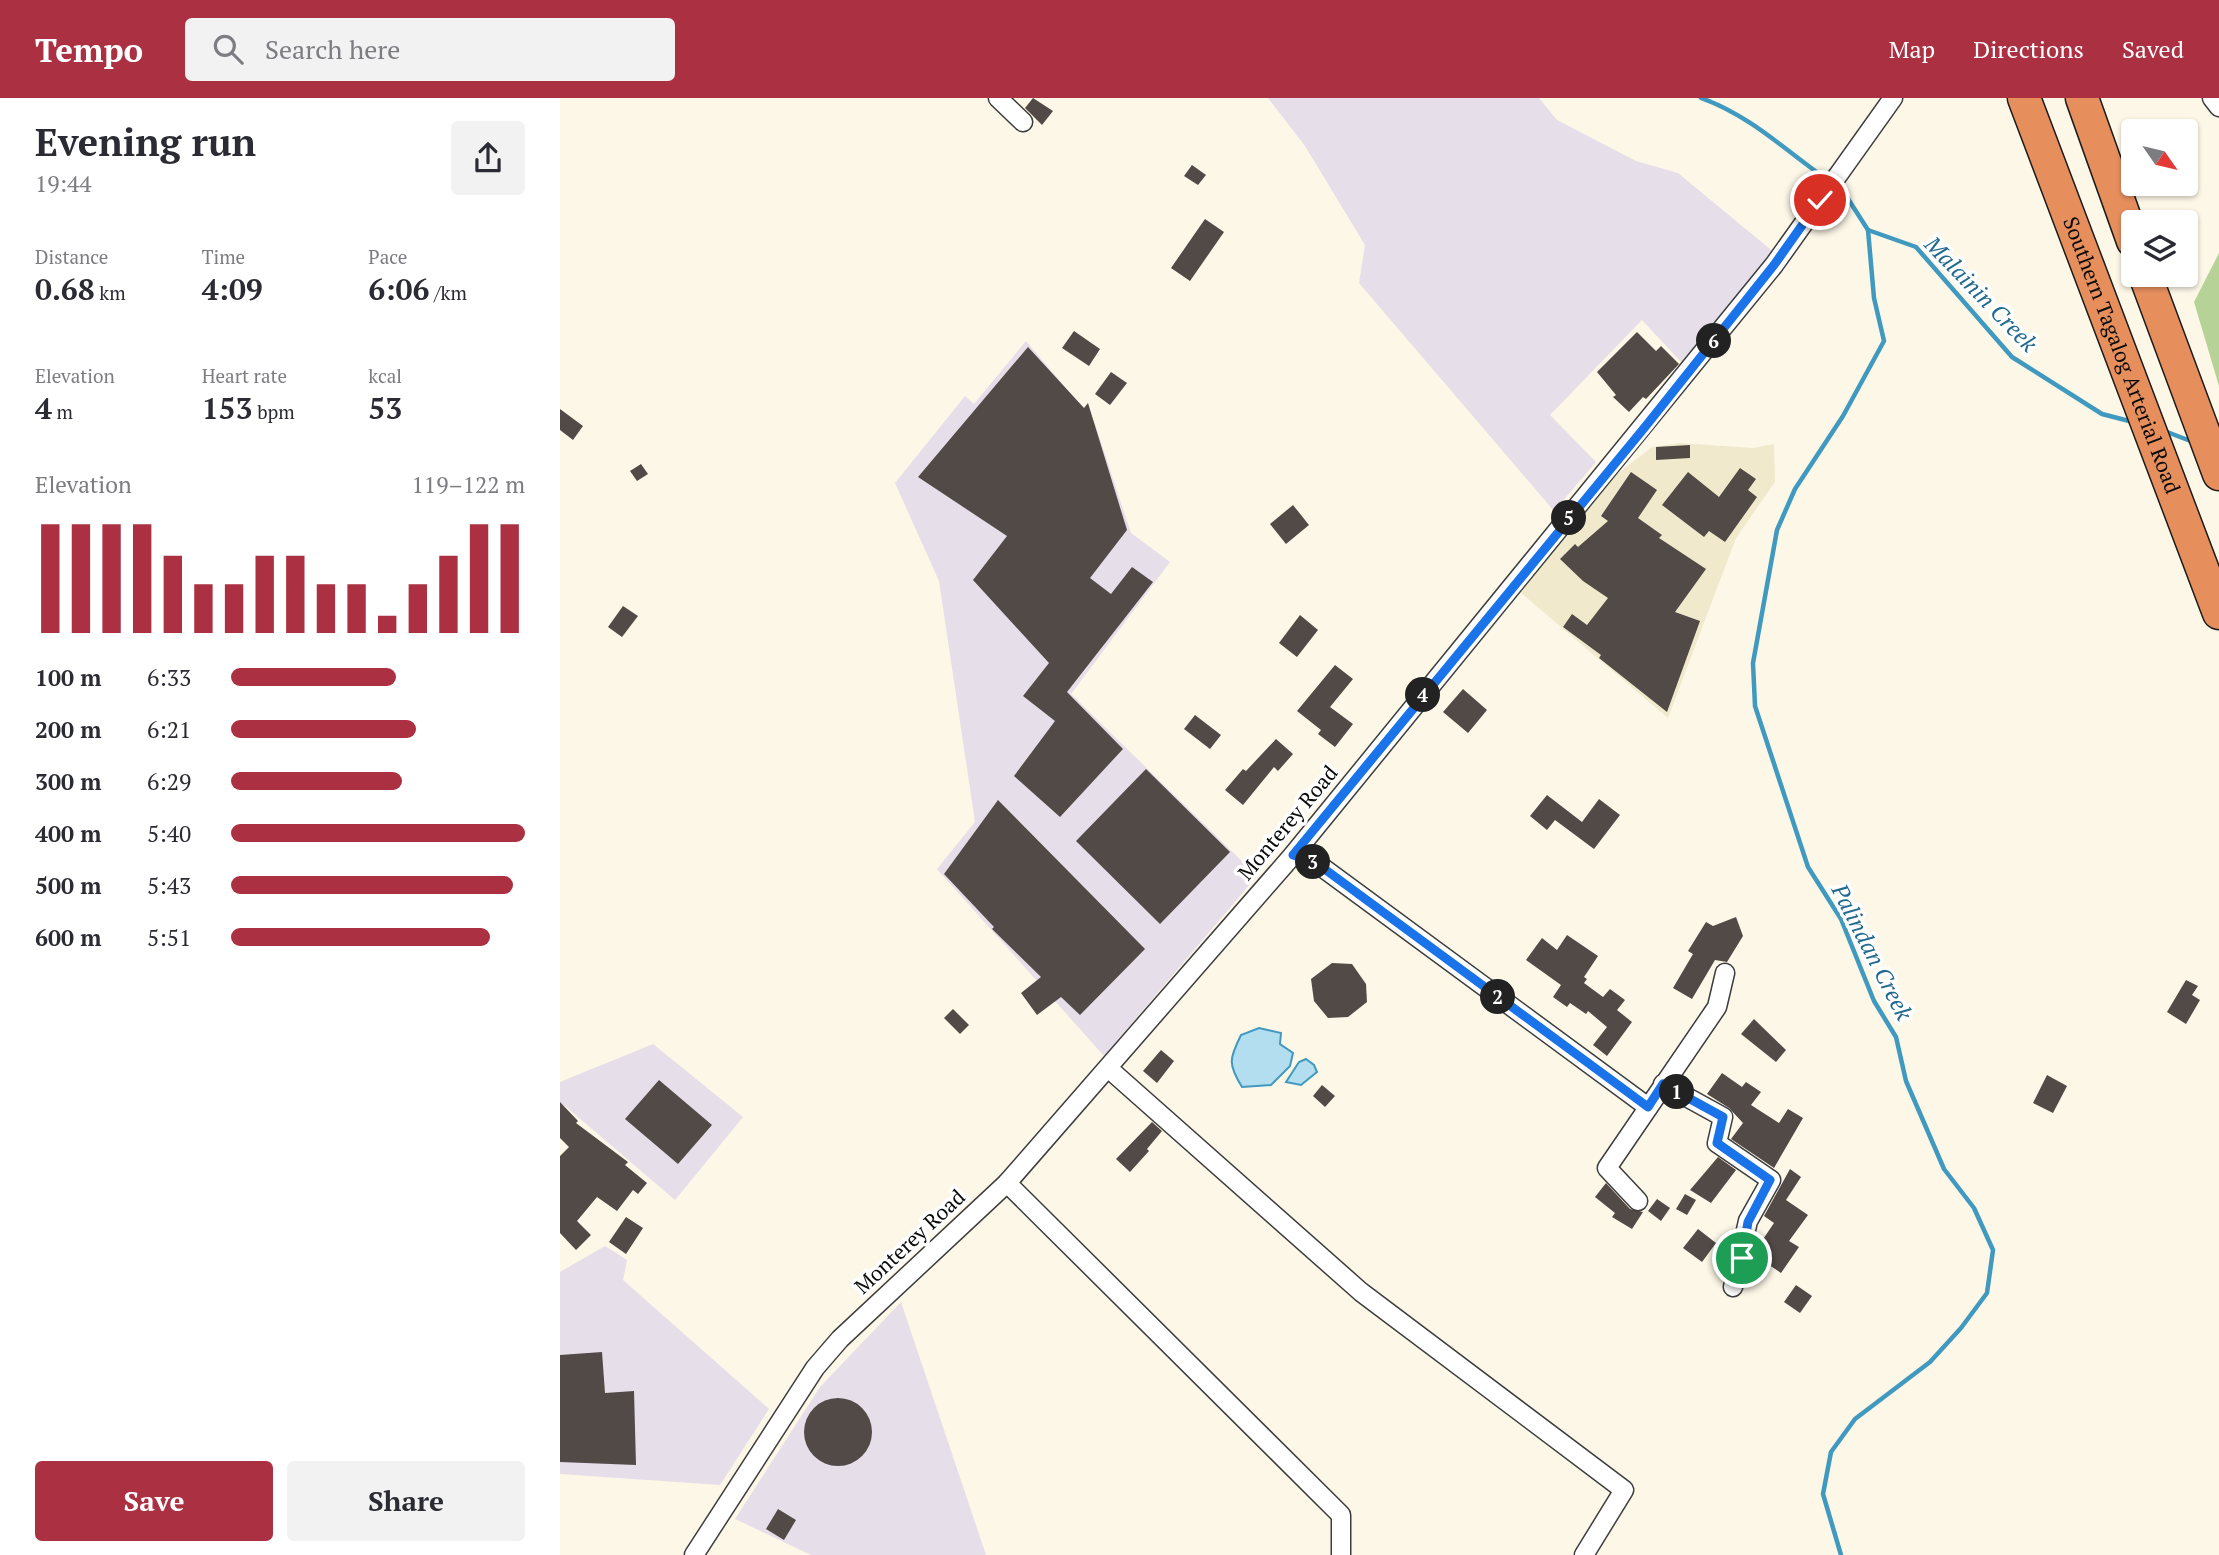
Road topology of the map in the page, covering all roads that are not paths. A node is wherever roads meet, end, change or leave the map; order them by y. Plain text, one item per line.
1 (998, 98) edge
2 (1893, 98) edge
3 (2212, 98) edge
4 (2083, 100) edge
5 (2026, 103) edge
6 (2219, 107) edge
7 (1023, 122) dead end
8 (2122, 210) edge
9 (2149, 287) edge
10 (2219, 474) edge
11 (2219, 613) edge
12 (1293, 855) junction
13 (1725, 973) dead end
14 (1108, 1068) junction
15 (1663, 1084) junction
16 (1648, 1107) junction
17 (1007, 1182) junction
18 (1638, 1201) dead end
19 (1733, 1287) dead end
20 (694, 1555) edge
21 (1340, 1555) edge
22 (1584, 1555) edge

1 - 7 street
2 - 12 street, Monterey Road
3 - 6 street
4 - 8 highway
5 - 11 highway, Southern Tagalog Arterial Road
9 - 10 highway
12 - 14 street, Monterey Road
12 - 16 street
13 - 15 street
14 - 17 street, Monterey Road
14 - 22 street
15 - 16 street
15 - 19 street
16 - 18 street
17 - 20 street, Monterey Road
17 - 21 street

